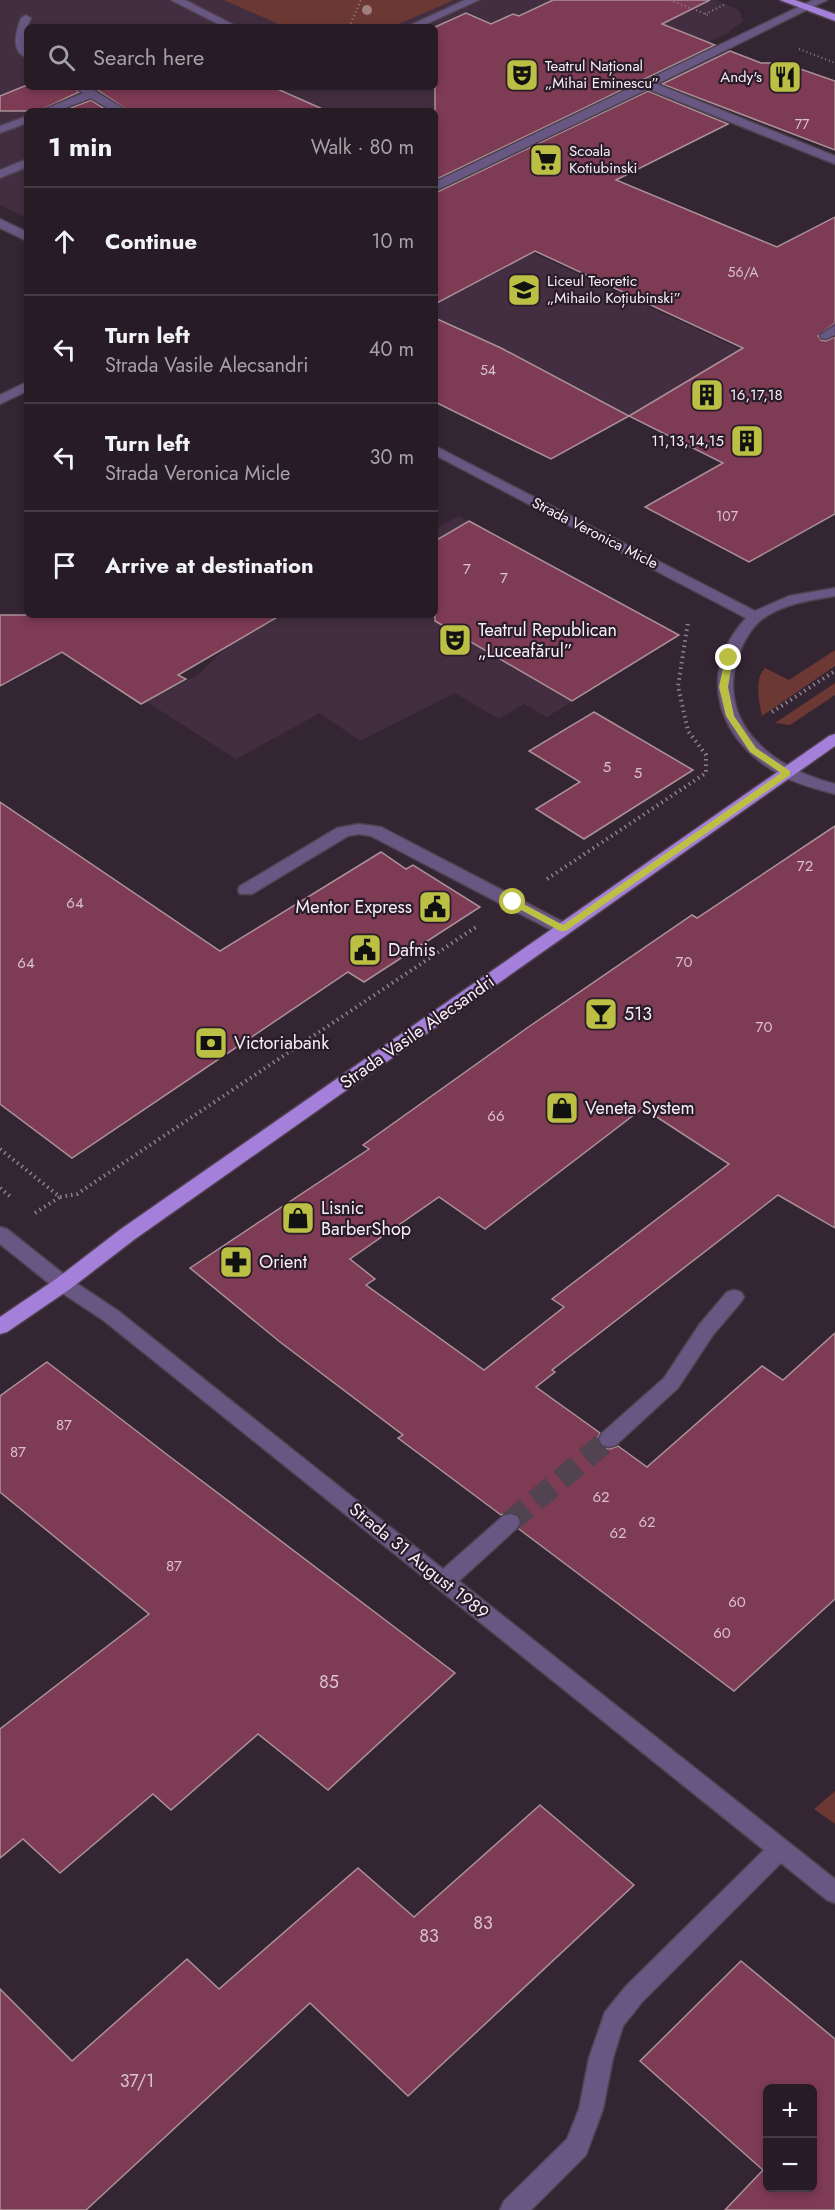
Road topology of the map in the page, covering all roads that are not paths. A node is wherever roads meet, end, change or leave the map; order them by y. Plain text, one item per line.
1 (176, 0) edge
2 (474, 0) edge
3 (785, 0) edge
4 (822, 0) edge
5 (806, 7) junction
6 (26, 18) dead end
7 (835, 18) edge
8 (227, 24) edge
9 (418, 24) edge
10 (24, 52) edge
11 (646, 84) junction
12 (86, 90) edge
13 (92, 93) junction
14 (54, 108) edge
15 (115, 108) edge
16 (24, 120) edge
17 (0, 130) edge
18 (835, 160) edge
19 (24, 164) edge
20 (0, 174) edge
21 (438, 186) edge
22 (0, 223) edge
23 (24, 235) edge
24 (24, 388) edge
25 (0, 400) edge
26 (438, 452) edge
27 (835, 592) edge
28 (756, 617) junction
29 (835, 739) edge
30 (787, 773) junction
31 (835, 789) edge
32 (246, 890) dead end
33 (563, 929) junction
34 (0, 1233) edge
35 (63, 1284) junction
36 (734, 1296) dead end
37 (0, 1327) edge
38 (609, 1439) tunnel mouth
39 (510, 1522) tunnel mouth
40 (444, 1581) junction
41 (780, 1849) junction
42 (835, 1893) edge
43 (513, 2210) edge

1 - 8 street
2 - 9 street
3 - 5 main road
4 - 5 street
5 - 7 main road
5 - 11 street
6 - 10 street
11 - 18 street
11 - 21 street
12 - 13 street
13 - 14 street
13 - 15 street
16 - 17 street
19 - 20 street
22 - 23 street
24 - 25 street
26 - 28 street, Strada Veronica Micle
27 - 28 street
28 - 30 street
29 - 30 main road, Strada Vasile Alecsandri
30 - 31 street
30 - 33 main road, Strada Vasile Alecsandri
32 - 33 street
33 - 35 main road, Strada Vasile Alecsandri
34 - 35 street, Strada 31 August 1989
35 - 37 main road, Strada Vasile Alecsandri
35 - 40 street, Strada 31 August 1989
36 - 38 street
39 - 40 street
40 - 41 street, Strada 31 August 1989
41 - 42 street, Strada 31 August 1989
41 - 43 street

